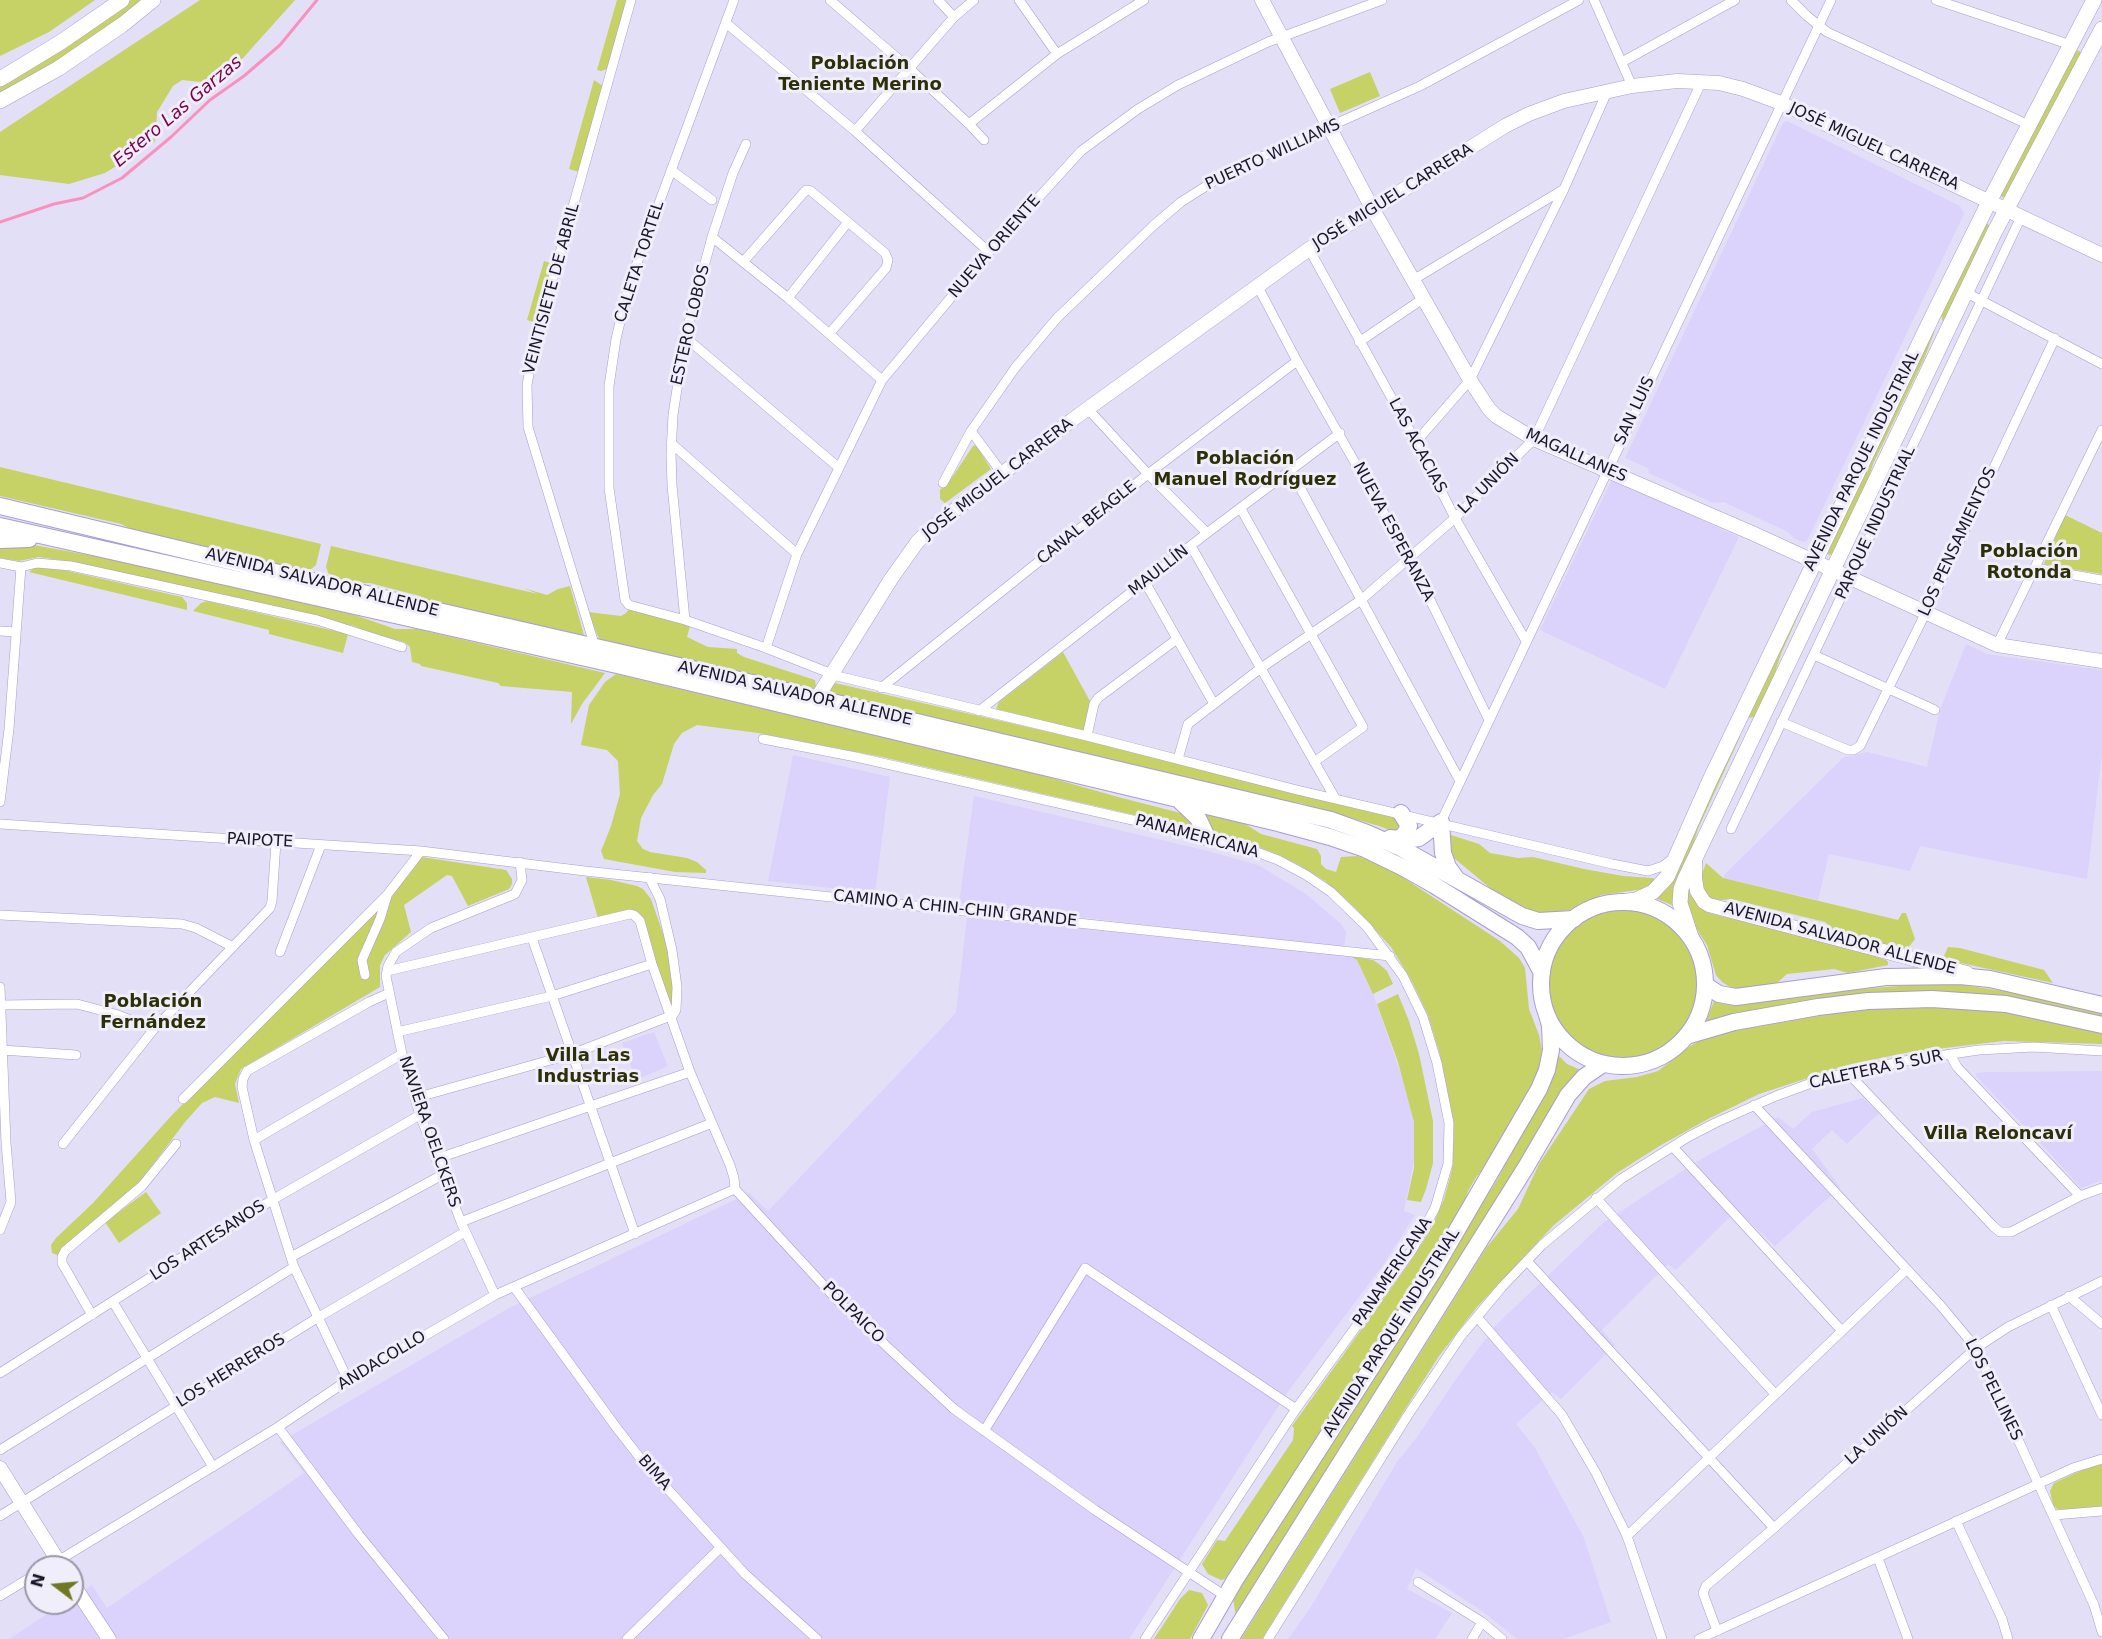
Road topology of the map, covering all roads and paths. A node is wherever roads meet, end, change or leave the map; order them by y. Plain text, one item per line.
1 (122, 0) edge
2 (153, 0) edge
3 (631, 0) edge
4 (734, 0) edge
5 (830, 0) edge
6 (938, 0) edge
7 (974, 0) edge
8 (1019, 0) edge
9 (1144, 0) edge
10 (1262, 0) edge
11 (1382, 0) edge
12 (1579, 0) edge
13 (1594, 0) edge
14 (1735, 0) edge
15 (1791, 0) edge
16 (1831, 0) edge
17 (1936, 0) edge
18 (2094, 0) edge
19 (954, 18) junction
20 (726, 23) junction
21 (1818, 26) junction
22 (2102, 29) edge
23 (1282, 37) junction
24 (2071, 45) junction
25 (1057, 54) junction
26 (2088, 55) junction
27 (1622, 62) junction
28 (910, 69) junction
29 (0, 79) edge
30 (1702, 81) junction
31 (1632, 86) junction
32 (1607, 92) junction
33 (0, 101) edge
34 (1781, 103) junction
35 (969, 124) junction
36 (2029, 125) junction
37 (1330, 128) junction
38 (855, 131) junction
39 (984, 140) dead end
40 (746, 144) dead end
41 (671, 170) junction
42 (1564, 189) junction
43 (712, 200) dead end
44 (1989, 202) junction
45 (1371, 208) junction
46 (2006, 210) junction
47 (2021, 218) junction
48 (848, 222) junction
49 (712, 237) junction
50 (1308, 249) junction
51 (989, 252) junction
52 (2102, 255) edge
53 (744, 261) junction
54 (1413, 280) junction
55 (1257, 285) junction
56 (1965, 292) junction
57 (788, 298) junction
58 (1424, 298) junction
59 (1982, 300) junction
60 (829, 334) junction
61 (685, 338) junction
62 (2055, 338) junction
63 (1359, 342) junction
64 (1297, 361) junction
65 (2102, 364) edge
66 (1470, 380) junction
67 (882, 381) junction
68 (1088, 409) junction
69 (2102, 430) edge
70 (971, 431) junction
71 (1340, 433) junction
72 (1534, 439) junction
73 (1416, 442) junction
74 (671, 443) junction
75 (838, 467) junction
76 (1607, 470) junction
77 (1292, 471) junction
78 (1002, 473) junction
79 (1148, 474) junction
80 (943, 483) dead end
81 (0, 506) edge
82 (1241, 509) junction
83 (1455, 518) junction
84 (0, 526) edge
85 (1207, 533) junction
86 (0, 540) edge
87 (62, 540) junction
88 (1191, 546) junction
89 (797, 554) junction
90 (1410, 559) junction
91 (1814, 561) junction
92 (0, 563) edge
93 (21, 567) junction
94 (2035, 568) junction
95 (1832, 569) junction
96 (1850, 578) junction
97 (2102, 580) edge
98 (1145, 582) junction
99 (1361, 600) junction
100 (1926, 612) junction
101 (685, 620) junction
102 (0, 631) edge
103 (16, 632) junction
104 (1309, 634) junction
105 (1177, 639) junction
106 (1526, 641) junction
107 (1997, 645) junction
108 (402, 647) dead end
109 (595, 647) junction
110 (766, 648) junction
111 (1814, 654) junction
112 (2102, 661) edge
113 (1261, 668) junction
114 (831, 674) junction
115 (881, 688) junction
116 (1888, 689) junction
117 (817, 698) junction
118 (1214, 704) junction
119 (1935, 710) dead end
120 (979, 711) junction
121 (1489, 720) junction
122 (1782, 722) junction
123 (1738, 723) junction
124 (1757, 724) junction
125 (4, 729) edge
126 (1087, 736) junction
127 (763, 739) dead end
128 (1747, 748) junction
129 (1178, 759) junction
130 (1314, 762) junction
131 (1460, 781) junction
132 (1175, 798) junction
133 (1335, 798) junction
134 (0, 802) edge
135 (1401, 813) junction
136 (1441, 822) junction
137 (0, 824) edge
138 (1731, 829) dead end
139 (1368, 832) junction
140 (1207, 837) junction
141 (1396, 840) junction
142 (276, 842) junction
143 (321, 845) junction
144 (1680, 850) junction
145 (421, 851) junction
146 (1696, 855) junction
147 (520, 862) junction
148 (649, 877) junction
149 (1457, 878) junction
150 (387, 895) junction
151 (1619, 902) junction
152 (0, 915) edge
153 (1574, 919) junction
154 (532, 938) junction
155 (1692, 940) junction
156 (233, 947) junction
157 (280, 952) dead end
158 (1390, 956) junction
159 (652, 964) junction
160 (387, 971) junction
161 (1542, 973) junction
162 (365, 975) dead end
163 (1990, 979) junction
164 (1704, 986) junction
165 (0, 987) edge
166 (389, 993) junction
167 (552, 996) junction
168 (0, 1005) edge
169 (2102, 1005) edge
170 (1547, 1015) junction
171 (670, 1017) junction
172 (2102, 1025) edge
173 (154, 1029) junction
174 (397, 1032) junction
175 (1686, 1036) junction
176 (2, 1050) junction
177 (2102, 1051) edge
178 (402, 1054) junction
179 (572, 1054) junction
180 (1950, 1054) junction
181 (76, 1055) dead end
182 (1603, 1064) junction
183 (690, 1072) junction
184 (1848, 1073) junction
185 (415, 1098) junction
186 (183, 1099) dead end
187 (1754, 1105) junction
188 (591, 1107) junction
189 (420, 1115) junction
190 (712, 1123) junction
191 (254, 1140) junction
192 (63, 1144) dead end
193 (176, 1144) dead end
194 (1673, 1147) junction
195 (436, 1159) junction
196 (610, 1163) junction
197 (442, 1175) junction
198 (10, 1183) junction
199 (0, 1187) edge
200 (2102, 1188) edge
201 (735, 1189) junction
202 (2080, 1196) junction
203 (1596, 1198) junction
204 (272, 1200) junction
205 (461, 1222) junction
206 (0, 1230) edge
207 (465, 1232) junction
208 (635, 1234) junction
209 (1527, 1261) junction
210 (293, 1262) junction
211 (1906, 1270) junction
212 (2102, 1281) edge
213 (514, 1287) junction
214 (495, 1295) junction
215 (2069, 1296) junction
216 (113, 1302) junction
217 (2051, 1305) junction
218 (92, 1315) junction
219 (1477, 1317) junction
220 (317, 1318) junction
221 (2102, 1324) edge
222 (1842, 1332) junction
223 (1976, 1348) junction
224 (147, 1359) junction
225 (0, 1373) edge
226 (348, 1380) junction
227 (1775, 1394) junction
228 (176, 1406) junction
229 (1296, 1409) junction
230 (2102, 1415) edge
231 (278, 1427) junction
232 (984, 1431) junction
233 (0, 1450) edge
234 (1709, 1458) junction
235 (2102, 1459) edge
236 (213, 1467) junction
237 (0, 1468) edge
238 (2038, 1484) junction
239 (22, 1502) junction
240 (2102, 1511) edge
241 (2054, 1515) junction
242 (0, 1516) edge
243 (1956, 1521) junction
244 (1774, 1528) junction
245 (1627, 1536) junction
246 (720, 1548) junction
247 (51, 1555) edge
248 (72, 1555) edge
249 (1878, 1558) junction
250 (1189, 1571) junction
251 (24, 1581) edge
252 (1418, 1582) dead end
253 (0, 1596) edge
254 (1226, 1596) junction
255 (84, 1601) edge
256 (2099, 1611) edge
257 (1482, 1622) junction
258 (1717, 1631) junction
259 (2102, 1632) edge
260 (109, 1639) edge
261 (444, 1639) edge
262 (627, 1639) edge
263 (817, 1639) edge
264 (1145, 1639) edge
265 (1201, 1639) edge
266 (1228, 1639) edge
267 (1268, 1639) edge
268 (1472, 1639) edge
269 (1502, 1639) edge
270 (1662, 1639) edge
271 (1699, 1639) edge
272 (1908, 1639) edge
273 (2008, 1639) edge

1 - 29 main road
2 - 33 main road
3 - 109 street, VEINTISIETE DE ABRIL
4 - 20 street, CALETA TORTEL
5 - 28 street
6 - 19 street
7 - 19 street
8 - 25 street
9 - 25 street
10 - 23 street, MAGALLANES
11 - 23 street, NUEVA ORIENTE
12 - 37 street, PUERTO WILLIAMS
13 - 27 street
14 - 27 street
15 - 21 street
16 - 21 street, SAN LUIS
17 - 24 street
18 - 24 main road, AVENIDA PARQUE INDUSTRIAL
19 - 28 street
20 - 38 street
20 - 41 street, CALETA TORTEL
21 - 34 street, SAN LUIS
21 - 36 street
22 - 26 main road, AVENIDA PARQUE INDUSTRIAL
23 - 37 street, MAGALLANES
23 - 51 street, NUEVA ORIENTE
24 - 26 main road
24 - 36 main road, AVENIDA PARQUE INDUSTRIAL
25 - 35 street
26 - 46 main road, AVENIDA PARQUE INDUSTRIAL
27 - 31 street
28 - 35 street
28 - 38 street
30 - 31 street, JOSÉ MIGUEL CARRERA
30 - 34 street, JOSÉ MIGUEL CARRERA
30 - 72 street, LA UNIÓN
31 - 32 street, JOSÉ MIGUEL CARRERA
32 - 42 street
32 - 45 street, JOSÉ MIGUEL CARRERA
34 - 44 street, JOSÉ MIGUEL CARRERA
34 - 76 street, SAN LUIS
35 - 39 street
36 - 44 main road, AVENIDA PARQUE INDUSTRIAL
37 - 45 street, MAGALLANES
37 - 70 street, PUERTO WILLIAMS
38 - 51 street
40 - 49 street, ESTERO LOBOS
41 - 43 street
41 - 101 street, CALETA TORTEL
42 - 54 street
42 - 66 street
44 - 46 street, JOSÉ MIGUEL CARRERA
44 - 91 main road, AVENIDA PARQUE INDUSTRIAL
45 - 50 street, JOSÉ MIGUEL CARRERA
45 - 54 street, MAGALLANES
46 - 47 street, JOSÉ MIGUEL CARRERA
46 - 56 main road, AVENIDA PARQUE INDUSTRIAL
47 - 52 street, JOSÉ MIGUEL CARRERA
47 - 59 street, PARQUE INDUSTRIAL
48 - 53 street
48 - 57 street
48 - 60 street
49 - 53 street
49 - 61 street, ESTERO LOBOS
50 - 55 street, JOSÉ MIGUEL CARRERA
50 - 63 street, LAS ACACIAS
51 - 67 street, NUEVA ORIENTE
53 - 57 street
54 - 58 street, MAGALLANES
55 - 64 street, NUEVA ESPERANZA
55 - 68 street, JOSÉ MIGUEL CARRERA
56 - 59 street
56 - 95 main road, AVENIDA PARQUE INDUSTRIAL
57 - 60 street
58 - 63 street
58 - 66 street, MAGALLANES
59 - 62 street
59 - 96 street, PARQUE INDUSTRIAL
60 - 67 street
61 - 74 street, ESTERO LOBOS
61 - 75 street
62 - 65 street
62 - 100 street, LOS PENSAMIENTOS
63 - 73 street, LAS ACACIAS
64 - 71 street, NUEVA ESPERANZA
64 - 79 street, CANAL BEAGLE
66 - 72 street, MAGALLANES
66 - 73 street
67 - 75 street, NUEVA ORIENTE
68 - 78 street, JOSÉ MIGUEL CARRERA
68 - 79 street
69 - 94 street
70 - 78 street
70 - 80 street, PUERTO WILLIAMS
71 - 77 street, MAULLÍN
71 - 90 street, NUEVA ESPERANZA
72 - 76 street, MAGALLANES
72 - 83 street, LA UNIÓN
73 - 83 street, LAS ACACIAS
74 - 89 street
74 - 101 street, ESTERO LOBOS
75 - 89 street, NUEVA ORIENTE
76 - 91 street, MAGALLANES
76 - 106 street, SAN LUIS
77 - 82 street, MAULLÍN
77 - 99 street
78 - 114 street, JOSÉ MIGUEL CARRERA
79 - 85 street
79 - 115 street, CANAL BEAGLE
81 - 109 highway, AVENIDA SALVADOR ALLENDE
82 - 85 street, MAULLÍN
82 - 104 street
83 - 90 street, LA UNIÓN
83 - 106 street, LAS ACACIAS
84 - 87 highway, AVENIDA SALVADOR ALLENDE
85 - 88 street, MAULLÍN
86 - 87 highway
87 - 132 highway, AVENIDA SALVADOR ALLENDE
88 - 98 street, MAULLÍN
88 - 113 street
89 - 110 street, NUEVA ORIENTE
90 - 99 street, LA UNIÓN
90 - 121 street, NUEVA ESPERANZA
91 - 95 street, MAGALLANES
91 - 123 main road, AVENIDA PARQUE INDUSTRIAL
92 - 93 street
93 - 103 street
93 - 108 street
94 - 97 street
94 - 107 street
95 - 96 street, MAGALLANES
95 - 124 main road, AVENIDA PARQUE INDUSTRIAL
96 - 100 street, MAGALLANES
96 - 111 street, PARQUE INDUSTRIAL
98 - 105 street
98 - 120 street, MAULLÍN
99 - 104 street, LA UNIÓN
99 - 131 street
100 - 107 street, MAGALLANES
100 - 116 street, LOS PENSAMIENTOS
101 - 110 street, CALETA TORTEL
102 - 103 street
103 - 125 street
104 - 113 street, LA UNIÓN
104 - 130 street
105 - 118 street
105 - 126 street
106 - 121 street, SAN LUIS
107 - 112 street, MAGALLANES
109 - 117 highway, AVENIDA SALVADOR ALLENDE
110 - 114 street
111 - 116 street
111 - 122 street, PARQUE INDUSTRIAL
113 - 118 street, LA UNIÓN
113 - 130 street
114 - 115 street
114 - 117 street, JOSÉ MIGUEL CARRERA
115 - 120 street
116 - 119 street
116 - 122 street, LOS PENSAMIENTOS
117 - 139 highway, AVENIDA SALVADOR ALLENDE
118 - 129 street, LA UNIÓN
120 - 126 street
121 - 131 street, SAN LUIS
122 - 138 street, PARQUE INDUSTRIAL
123 - 124 main road
123 - 128 main road
123 - 144 main road, AVENIDA PARQUE INDUSTRIAL
124 - 128 main road, AVENIDA PARQUE INDUSTRIAL
125 - 134 street
126 - 129 street
127 - 140 street, PANAMERICANA
128 - 146 main road, AVENIDA PARQUE INDUSTRIAL
129 - 133 street
130 - 133 street
131 - 136 street, SAN LUIS
132 - 140 highway
132 - 161 highway, AVENIDA SALVADOR ALLENDE
133 - 135 street
135 - 136 street
135 - 141 highway
136 - 141 highway
136 - 144 street
136 - 149 highway
137 - 142 street, PAIPOTE
139 - 141 highway
139 - 149 highway, AVENIDA SALVADOR ALLENDE
140 - 158 street, PANAMERICANA
142 - 143 street, PAIPOTE
142 - 156 street
143 - 145 street, PAIPOTE
143 - 157 street
144 - 151 main road, AVENIDA PARQUE INDUSTRIAL
145 - 147 street, PAIPOTE
145 - 150 street
146 - 155 main road, AVENIDA PARQUE INDUSTRIAL
146 - 163 street, AVENIDA SALVADOR ALLENDE
147 - 148 street, CAMINO A CHIN-CHIN GRANDE
147 - 160 street
148 - 158 street, CAMINO A CHIN-CHIN GRANDE
148 - 171 street
149 - 153 highway, AVENIDA SALVADOR ALLENDE
150 - 162 street
150 - 186 street
151 - 153 highway
151 - 155 highway
152 - 156 street
153 - 161 highway
154 - 159 street, POLPAICO
154 - 160 street
154 - 167 street
155 - 164 highway
156 - 173 street
158 - 229 street, PANAMERICANA
159 - 167 street
159 - 171 street, POLPAICO
160 - 166 street, NAVIERA OELCKERS
161 - 170 highway
163 - 164 highway, AVENIDA SALVADOR ALLENDE
163 - 169 highway, AVENIDA SALVADOR ALLENDE
164 - 175 highway
165 - 168 street
166 - 174 street, NAVIERA OELCKERS
166 - 191 street
167 - 174 street
167 - 179 street
168 - 173 street
168 - 176 street
170 - 182 highway
170 - 254 highway, AVENIDA PARQUE INDUSTRIAL
171 - 179 street
171 - 183 street, POLPAICO
172 - 175 highway, AVENIDA SALVADOR ALLENDE
173 - 192 street
174 - 178 street, NAVIERA OELCKERS
175 - 182 highway
176 - 181 street
176 - 198 street
177 - 180 street, CALETERA 5 SUR
178 - 185 street, NAVIERA OELCKERS
178 - 191 street
179 - 185 street
179 - 188 street
180 - 184 street, CALETERA 5 SUR
180 - 202 street
182 - 266 highway, AVENIDA PARQUE INDUSTRIAL
183 - 188 street
183 - 190 street, POLPAICO
184 - 187 street, CALETERA 5 SUR
184 - 202 street
185 - 189 street, NAVIERA OELCKERS
187 - 194 street, CALETERA 5 SUR
187 - 211 street, LOS PELLINES
188 - 195 street
188 - 196 street
189 - 195 street, NAVIERA OELCKERS
189 - 204 street, LOS ARTESANOS
190 - 196 street
190 - 201 street, POLPAICO
191 - 204 street
193 - 218 street
194 - 203 street, CALETERA 5 SUR
194 - 222 street
195 - 197 street, NAVIERA OELCKERS
196 - 205 street
196 - 208 street
197 - 205 street, NAVIERA OELCKERS
197 - 210 street
198 - 199 street
198 - 206 street
200 - 202 street
201 - 208 street, ANDACOLLO
201 - 232 street, POLPAICO
203 - 209 street, CALETERA 5 SUR
203 - 227 street
204 - 210 street
204 - 216 street, LOS ARTESANOS
205 - 207 street, NAVIERA OELCKERS
207 - 214 street, NAVIERA OELCKERS
207 - 220 street, LOS HERREROS
208 - 213 street, ANDACOLLO
209 - 219 street, CALETERA 5 SUR
209 - 234 street
210 - 220 street
210 - 224 street
211 - 222 street
211 - 223 street, LOS PELLINES
212 - 215 street, LA UNIÓN
213 - 214 street, ANDACOLLO
213 - 246 street, BIMA
214 - 226 street, ANDACOLLO
215 - 217 street, LA UNIÓN
215 - 221 street
216 - 218 street, LOS ARTESANOS
216 - 224 street
217 - 223 street, LA UNIÓN
217 - 230 street
218 - 225 street, LOS ARTESANOS
219 - 245 street
219 - 267 street
220 - 226 street
220 - 228 street, LOS HERREROS
222 - 227 street
223 - 238 street, LOS PELLINES
223 - 244 street, LA UNIÓN
224 - 228 street
224 - 233 street
226 - 231 street, ANDACOLLO
227 - 234 street
228 - 236 street
228 - 239 street, LOS HERREROS
229 - 232 street
229 - 250 street, PANAMERICANA
231 - 236 street, ANDACOLLO
231 - 261 street
232 - 250 street, POLPAICO
234 - 244 street
234 - 245 street
235 - 238 street
236 - 248 street, ANDACOLLO
237 - 239 street
238 - 241 street, LOS PELLINES
238 - 243 street
239 - 242 street, LOS HERREROS
239 - 247 street
240 - 241 street
241 - 256 street, LOS PELLINES
243 - 249 street
243 - 273 street
244 - 258 street, LA UNIÓN
245 - 270 street
246 - 262 street
246 - 263 street, BIMA
249 - 258 street
249 - 272 street
250 - 254 street, POLPAICO
250 - 264 street, PANAMERICANA
251 - 253 street
252 - 257 street
254 - 265 highway, AVENIDA PARQUE INDUSTRIAL
254 - 266 highway
255 - 260 street
256 - 259 street, LOS PELLINES
257 - 268 street
257 - 269 street
258 - 271 street

